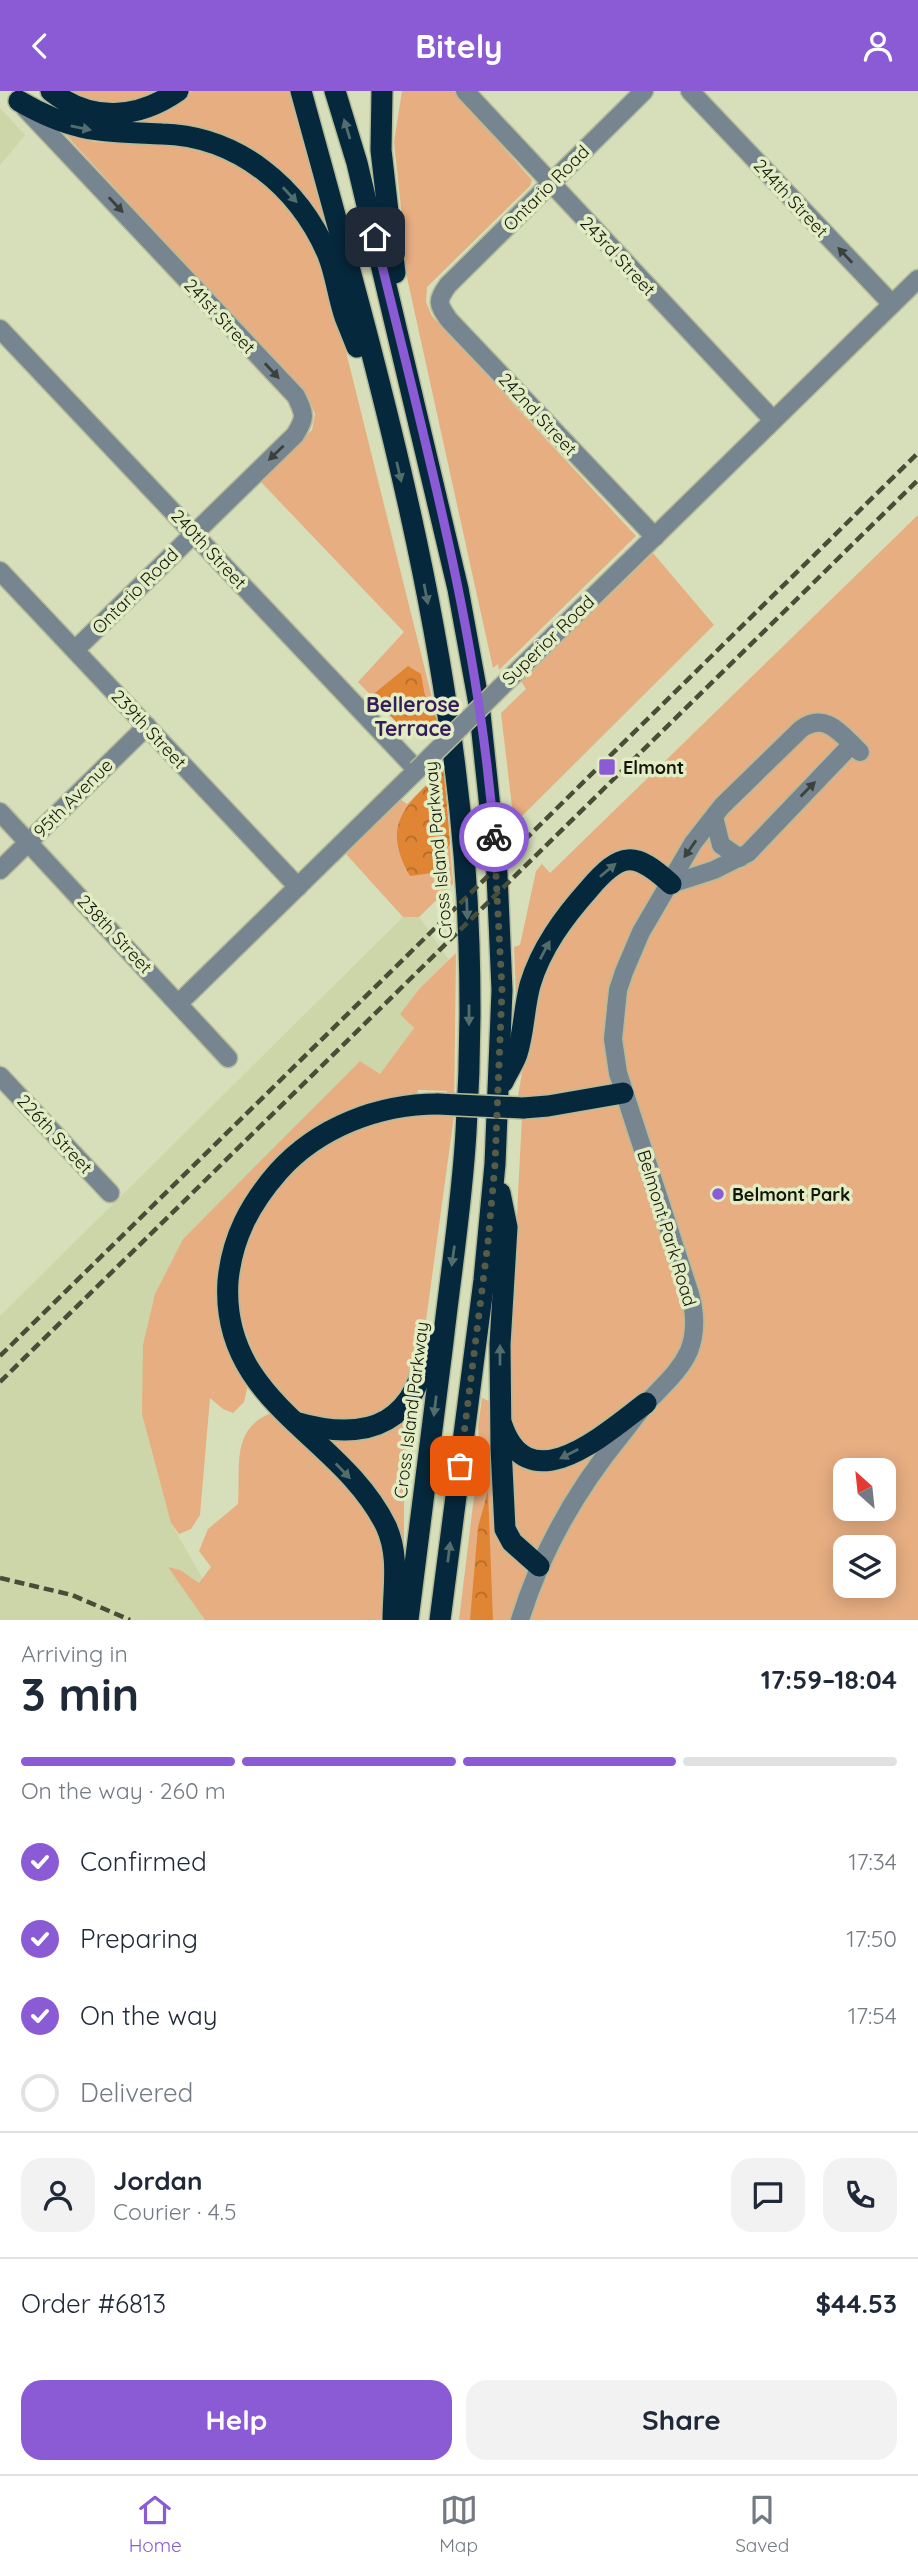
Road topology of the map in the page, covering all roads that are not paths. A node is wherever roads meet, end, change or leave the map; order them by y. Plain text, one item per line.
1 (51, 91) edge
2 (178, 91) edge
3 (301, 91) edge
4 (335, 91) edge
5 (382, 91) edge
6 (465, 91) edge
7 (644, 91) edge
8 (690, 91) edge
9 (19, 101) joint
10 (550, 184) junction
11 (918, 279) edge
12 (448, 285) joint
13 (892, 305) junction
14 (0, 329) edge
15 (405, 361) junction
16 (386, 416) junction
17 (773, 420) junction
18 (194, 533) junction
19 (655, 537) junction
20 (0, 571) edge
21 (75, 650) junction
22 (147, 726) junction
23 (417, 771) junction
24 (0, 812) edge
25 (714, 817) junction
26 (29, 842) junction
27 (740, 858) junction
28 (0, 870) edge
29 (671, 884) junction
30 (298, 887) junction
31 (180, 1003) junction
32 (228, 1058) dead end
33 (0, 1076) edge
34 (623, 1093) junction
35 (497, 1094) junction
36 (495, 1164) junction
37 (110, 1193) dead end
38 (449, 1289) junction
39 (646, 1403) junction
40 (295, 1422) junction
41 (501, 1423) junction
42 (539, 1566) junction
43 (393, 1620) edge
44 (408, 1620) edge
45 (440, 1620) edge
46 (520, 1620) edge

1 - 2 highway
3 - 16 highway, Cross Island Parkway
15 -> 4 highway
5 - 15 highway
6 - 10 street, 243rd Street
7 - 10 street, Ontario Road
13 -> 8 street, 244th Street
9 -> 16 highway
9 -> 18 street, 241st Street
10 - 12 street, Ontario Road
10 - 17 street, 243rd Street
11 - 13 street, Superior Road
12 - 19 street, 242nd Street
13 - 17 street, Superior Road
14 - 18 street, 240th Street
15 - 35 highway
16 -> 38 highway, Cross Island Parkway
17 - 19 street, Superior Road
18 - 21 street, Ontario Road
18 - 23 street, 240th Street
19 - 23 street, Superior Road, bridge
20 - 21 street, 239th Street
21 - 22 street, 239th Street
22 - 26 street, 95th Avenue
22 - 30 street, 239th Street
23 - 30 street, Superior Road
24 - 26 street, 238th Street
25 - 27 street
27 -> 25 street, Belmont Park Road
25 -> 29 street, Belmont Park Road
26 - 28 street, 95th Avenue
26 - 31 street, 238th Street
27 - 29 street, Belmont Park Road
29 - 34 street, Belmont Park Road
35 -> 29 highway
30 - 31 street, Superior Road
31 - 32 street, 238th Street
33 - 37 street, 226th Street
34 - 39 street, Belmont Park Road
34 - 40 highway, bridge
35 - 36 highway
41 -> 36 highway
45 -> 36 highway
38 - 40 highway
38 -> 44 highway, Cross Island Parkway
39 -> 41 highway
39 - 42 street, Belmont Park Road
40 -> 43 highway
41 - 42 highway
42 - 46 street, Belmont Park Road

